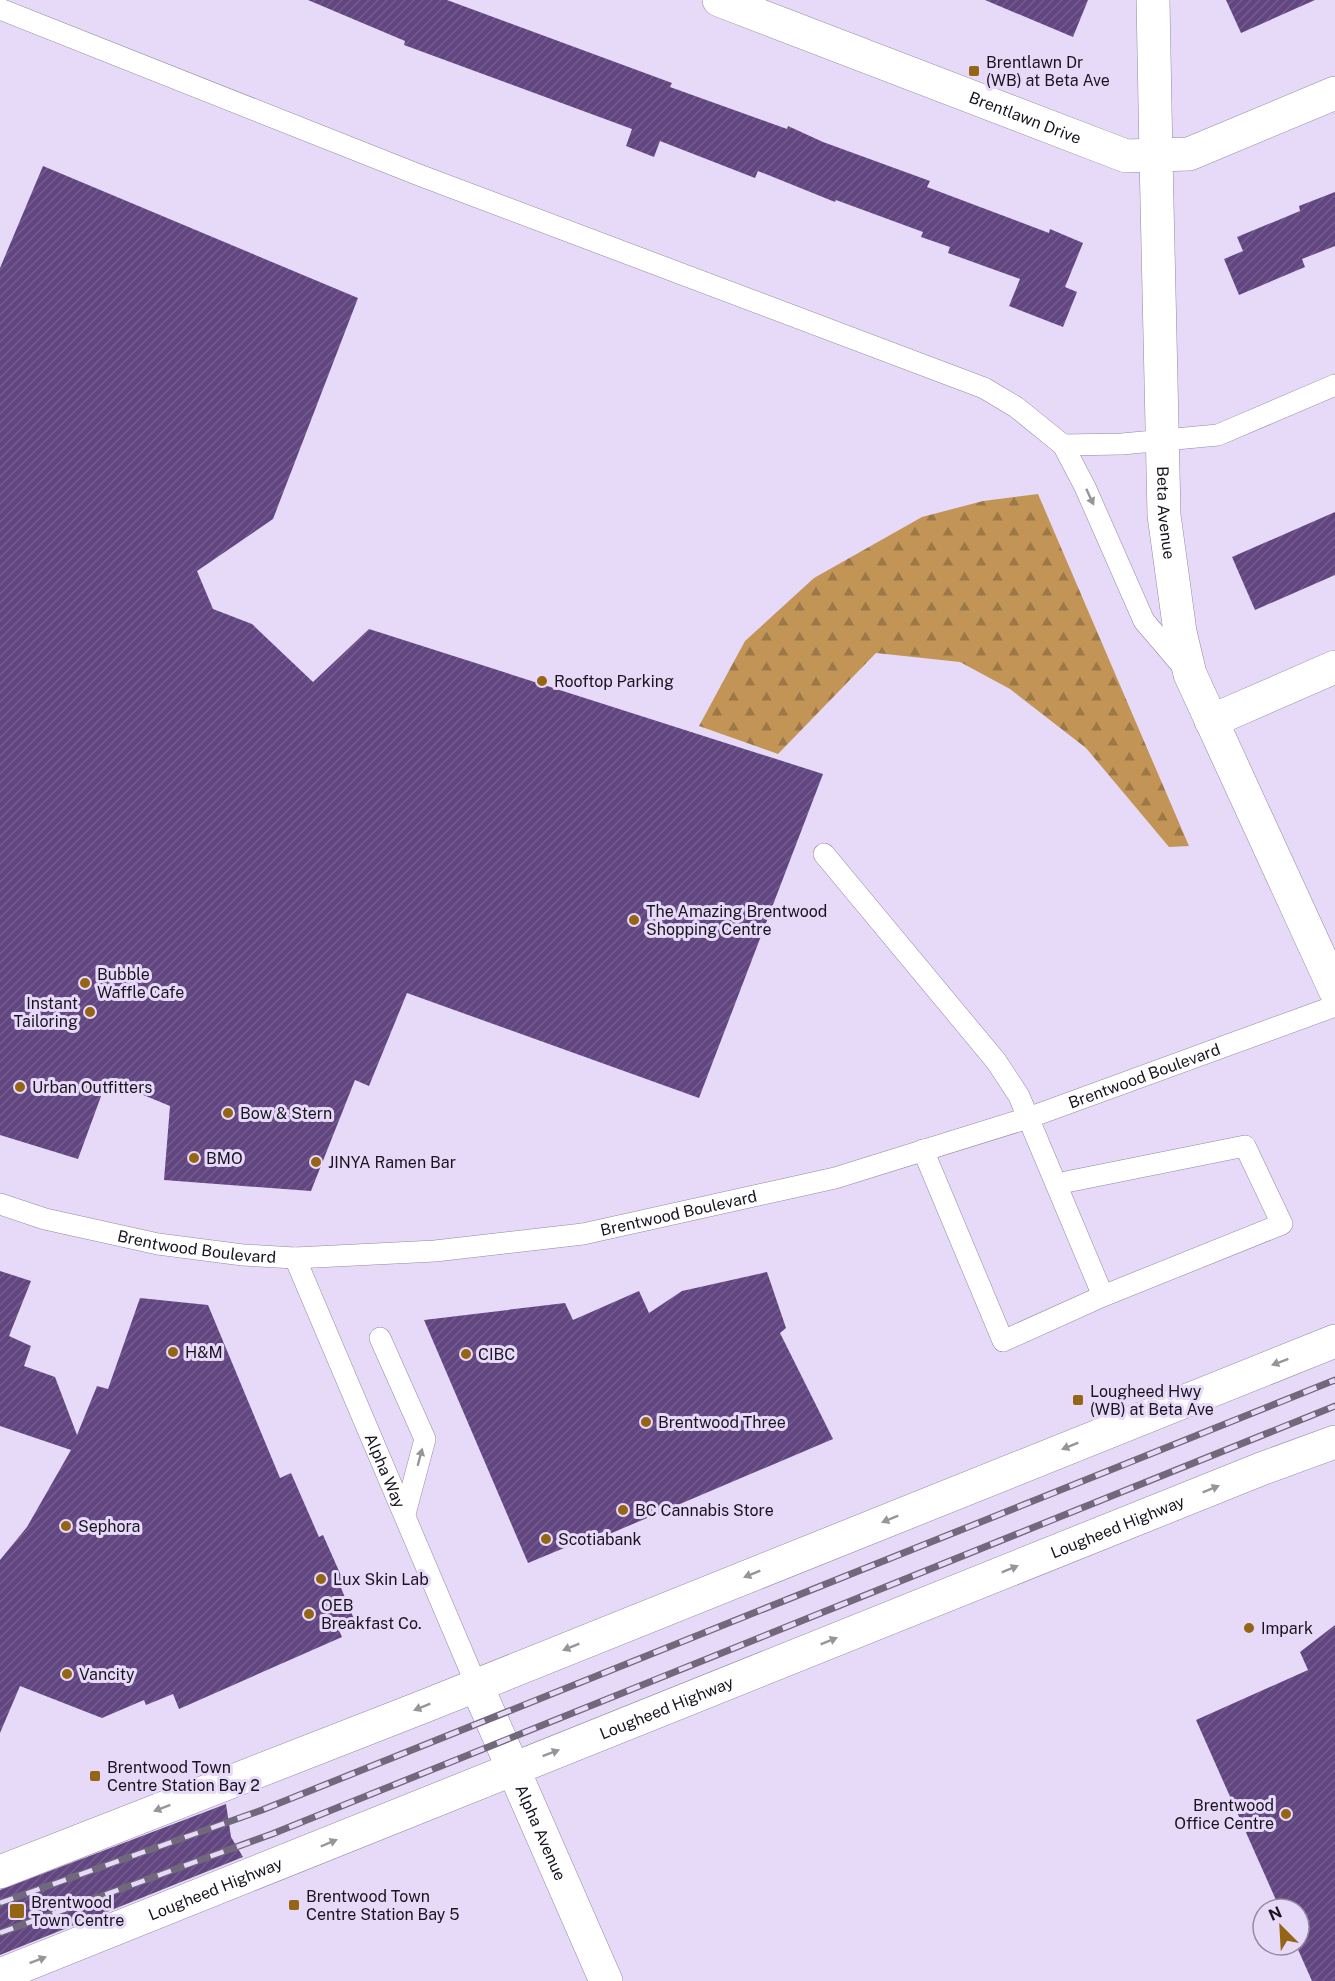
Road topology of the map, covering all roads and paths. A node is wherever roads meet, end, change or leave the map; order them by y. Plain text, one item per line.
1 (719, 0) edge
2 (1153, 0) edge
3 (0, 9) edge
4 (1335, 93) edge
5 (1156, 157) junction
6 (1335, 386) edge
7 (1162, 440) junction
8 (1063, 445) junction
9 (1335, 667) edge
10 (1190, 674) junction
11 (1211, 721) junction
12 (824, 854) dead end
13 (1335, 990) edge
14 (1335, 1006) edge
15 (1028, 1118) junction
16 (923, 1150) junction
17 (1056, 1184) junction
18 (0, 1204) edge
19 (295, 1258) junction
20 (1103, 1296) junction
21 (380, 1338) dead end
22 (1335, 1341) edge
23 (1335, 1442) edge
24 (405, 1514) junction
25 (476, 1684) junction
26 (511, 1768) junction
27 (0, 1872) edge
28 (0, 1975) edge
29 (606, 1981) edge

1 - 5 main road, Brentlawn Drive
2 - 5 main road, Beta Avenue
3 - 8 lane
4 - 5 main road, Brentlawn Drive
5 - 7 main road, Beta Avenue
6 - 7 lane
7 - 8 lane
7 - 10 main road, Beta Avenue
8 -> 10 lane
9 - 11 main road
10 - 11 main road, Beta Avenue
11 - 13 main road, Beta Avenue
12 - 15 lane
14 - 15 lane, Brentwood Boulevard
15 - 16 lane, Brentwood Boulevard
15 - 17 lane
16 - 19 lane, Brentwood Boulevard
16 - 20 lane
17 - 20 lane
17 - 20 lane
18 - 19 lane, Brentwood Boulevard
19 - 24 lane, Alpha Way
24 -> 21 lane
22 -> 25 main road
26 -> 23 main road, Lougheed Highway
24 - 25 lane, Alpha Way
25 - 26 main road, Alpha Avenue
25 -> 27 main road
28 -> 26 main road, Lougheed Highway
26 - 29 main road, Alpha Avenue

